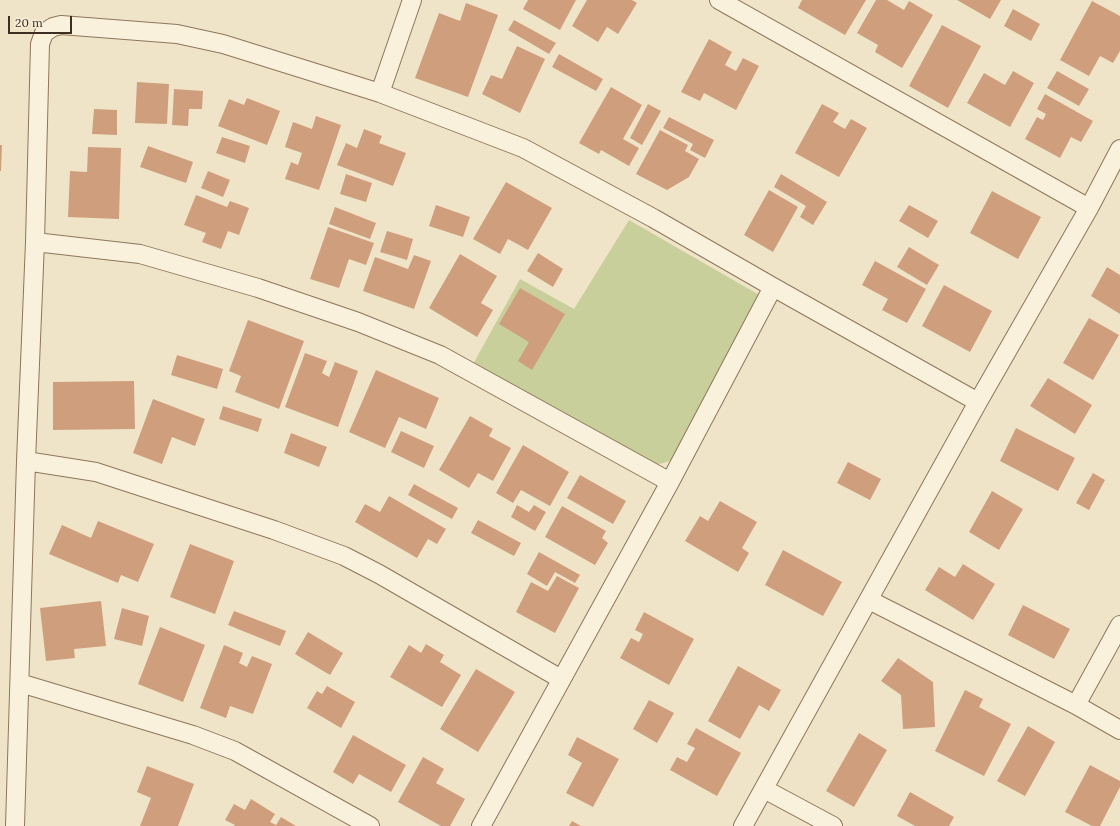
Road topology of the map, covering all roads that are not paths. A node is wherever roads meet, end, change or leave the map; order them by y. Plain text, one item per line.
1 (412, 0) edge
2 (719, 0) edge
3 (380, 93) junction
4 (1120, 149) edge
5 (1089, 208) junction
6 (35, 242) junction
7 (773, 287) junction
8 (978, 402) junction
9 (26, 461) junction
10 (670, 482) junction
11 (869, 600) junction
12 (1120, 625) edge
13 (562, 679) junction
14 (20, 683) junction
15 (1076, 706) junction
16 (1120, 730) edge
17 (764, 789) junction
18 (15, 826) edge
19 (370, 826) edge
20 (482, 826) edge
21 (743, 826) edge
22 (833, 826) edge

1 - 3 street
2 - 5 street
3 - 6 street
3 - 7 street
4 - 5 street
5 - 8 street
6 - 9 street
6 - 10 street
7 - 8 street
7 - 10 street
8 - 11 street
9 - 13 street
9 - 14 street
10 - 13 street
11 - 15 street
11 - 17 street
12 - 15 street
13 - 20 street
14 - 18 street
14 - 19 street
15 - 16 street
17 - 21 street
17 - 22 street

